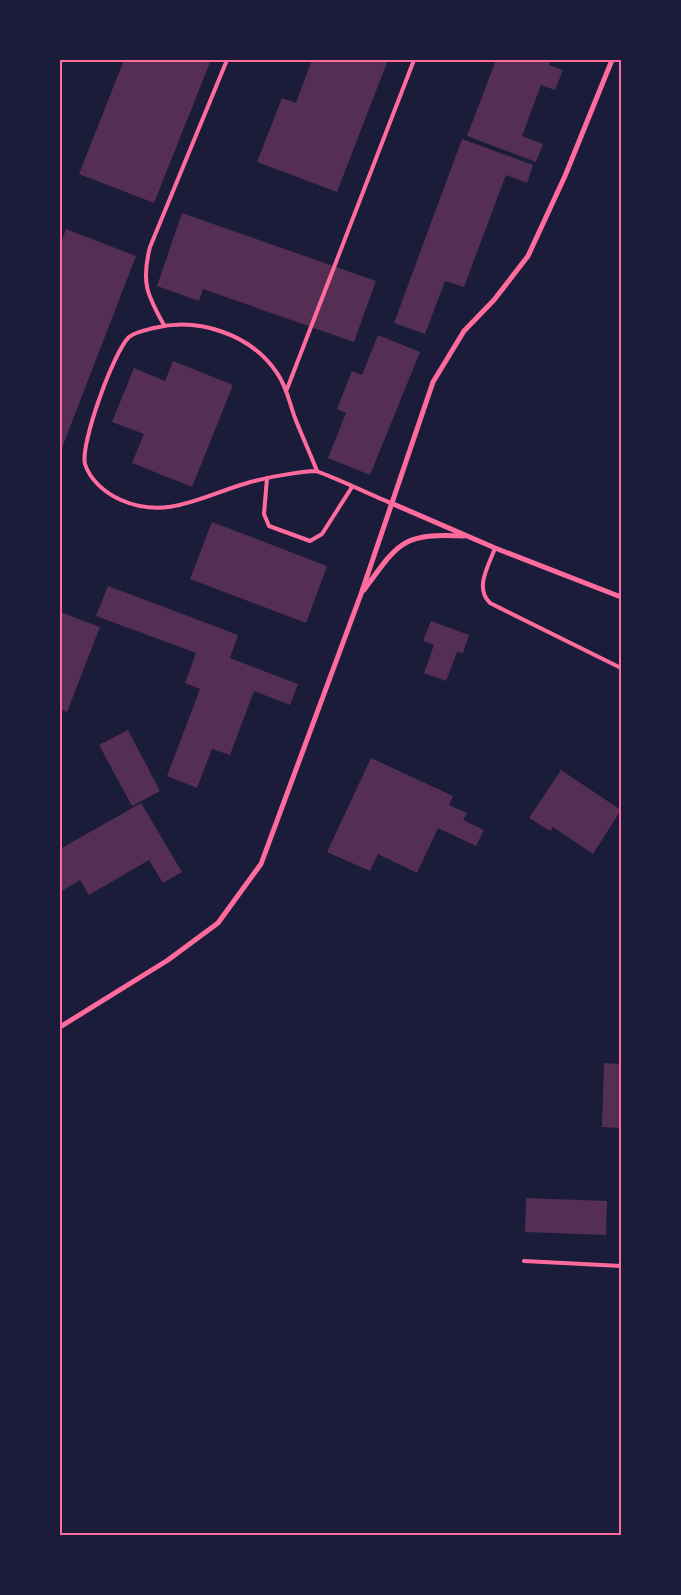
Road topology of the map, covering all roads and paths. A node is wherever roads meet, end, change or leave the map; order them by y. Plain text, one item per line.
1 (226, 60) edge
2 (414, 60) edge
3 (612, 60) edge
4 (164, 325) junction
5 (287, 389) junction
6 (317, 471) junction
7 (267, 478) junction
8 (352, 487) junction
9 (391, 503) junction
10 (468, 536) junction
11 (495, 548) junction
12 (360, 594) junction
13 (621, 597) edge
14 (621, 668) edge
15 (60, 1027) edge
16 (524, 1261) dead end
17 (621, 1266) edge

1 - 4 lane
2 - 5 lane
3 - 9 street
4 - 5 lane
4 - 7 lane
5 - 6 lane
6 - 7 lane
6 - 8 lane
7 - 8 lane
8 - 9 lane
9 - 10 street
9 - 12 street
10 - 11 street
10 - 12 street
11 - 13 street
11 - 14 lane
12 - 15 street
16 - 17 lane

